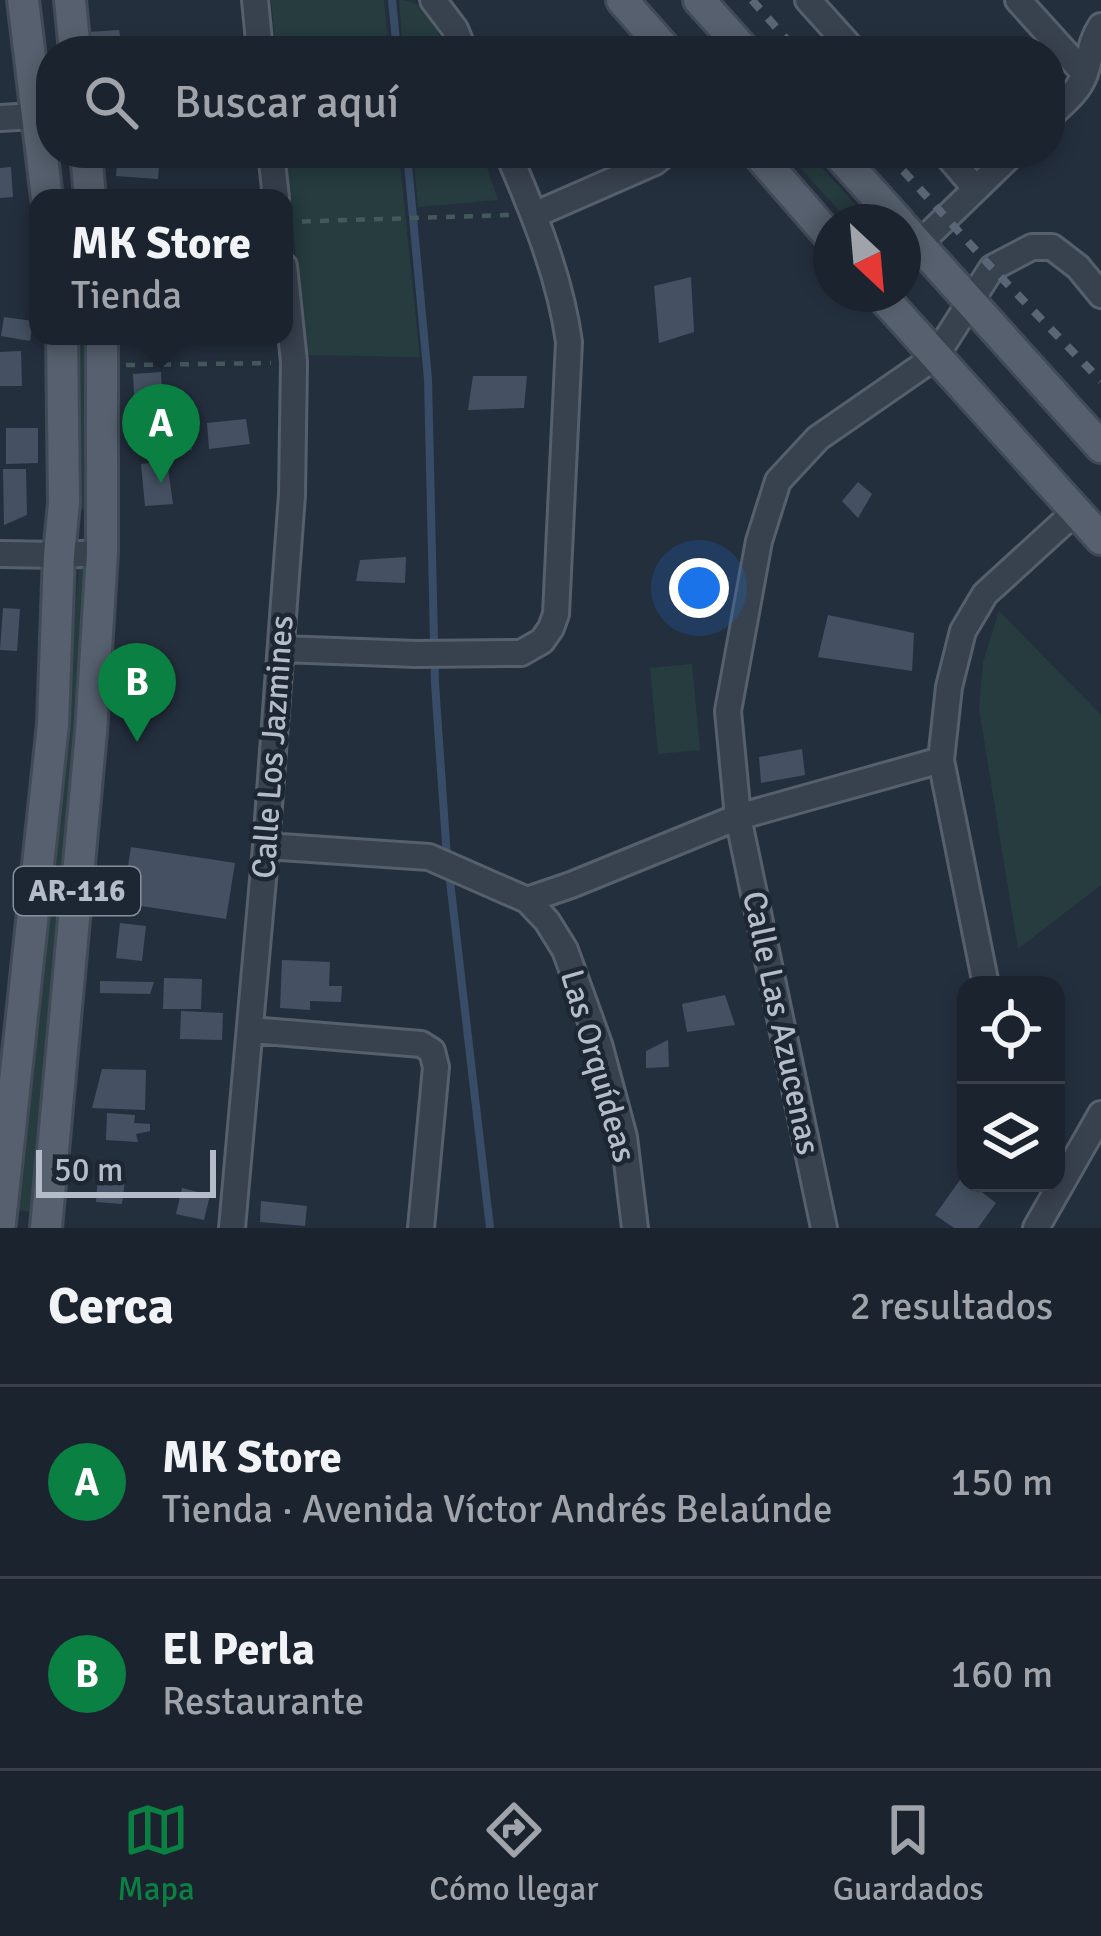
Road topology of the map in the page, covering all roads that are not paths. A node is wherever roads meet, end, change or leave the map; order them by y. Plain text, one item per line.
1 (23, 0) edge
2 (70, 0) edge
3 (255, 0) edge
4 (433, 0) edge
5 (622, 0) edge
6 (700, 0) edge
7 (808, 0) edge
8 (1018, 0) edge
9 (1101, 26) edge
10 (74, 36) edge
11 (259, 36) edge
12 (458, 36) edge
13 (654, 36) edge
14 (732, 36) edge
15 (840, 36) edge
16 (1051, 36) edge
17 (1065, 52) edge
18 (36, 72) edge
19 (1085, 74) junction
20 (1065, 102) edge
21 (36, 116) edge
22 (0, 118) edge
23 (515, 168) edge
24 (641, 168) edge
25 (770, 168) edge
26 (850, 168) edge
27 (957, 168) edge
28 (998, 168) edge
29 (976, 189) junction
30 (883, 204) edge
31 (535, 215) junction
32 (813, 217) edge
33 (921, 222) edge
34 (921, 247) edge
35 (1101, 295) edge
36 (972, 303) junction
37 (896, 312) edge
38 (62, 345) edge
39 (292, 345) edge
40 (102, 351) edge
41 (935, 357) junction
42 (1101, 447) edge
43 (1076, 511) junction
44 (1101, 539) edge
45 (102, 553) junction
46 (0, 554) edge
47 (59, 555) junction
48 (281, 649) junction
49 (941, 760) junction
50 (738, 817) junction
51 (266, 847) junction
52 (527, 900) junction
53 (984, 976) edge
54 (250, 1030) junction
55 (1101, 1114) edge
56 (1065, 1156) edge
57 (1050, 1192) edge
58 (0, 1223) edge
59 (46, 1228) edge
60 (232, 1228) edge
61 (421, 1228) edge
62 (635, 1228) edge
63 (824, 1228) edge
64 (1036, 1228) edge

1 - 18 main road
2 - 10 main road
3 - 11 street
4 - 12 street
5 - 13 main road
6 - 14 main road
7 - 15 street
8 - 16 street
9 - 19 street
17 - 19 street
19 - 20 street
21 - 22 street
23 - 31 street
24 - 31 street
25 - 32 main road
26 - 30 main road
27 - 29 street
28 - 29 street
29 - 33 street
31 - 48 street
34 - 36 main road
35 - 36 street
36 - 41 street
36 - 42 main road
37 - 41 main road
38 - 47 main road, AR-116
39 - 48 street, Calle Los Jazmines
40 - 45 main road, AR-116
41 - 43 main road
41 - 50 street, Calle Las Azucenas
43 - 44 main road
43 - 49 street
45 - 47 street
45 - 59 main road, AR-116
46 - 47 street
47 - 58 main road, AR-116
48 - 51 street, Calle Los Jazmines
49 - 50 street
49 - 53 street
50 - 52 street
50 - 63 street, Calle Las Azucenas
51 - 52 street
51 - 54 street, Calle Los Jazmines
52 - 62 street, Las Orquídeas
54 - 60 street, Calle Los Jazmines
54 - 61 street
55 - 56 street
57 - 64 street

